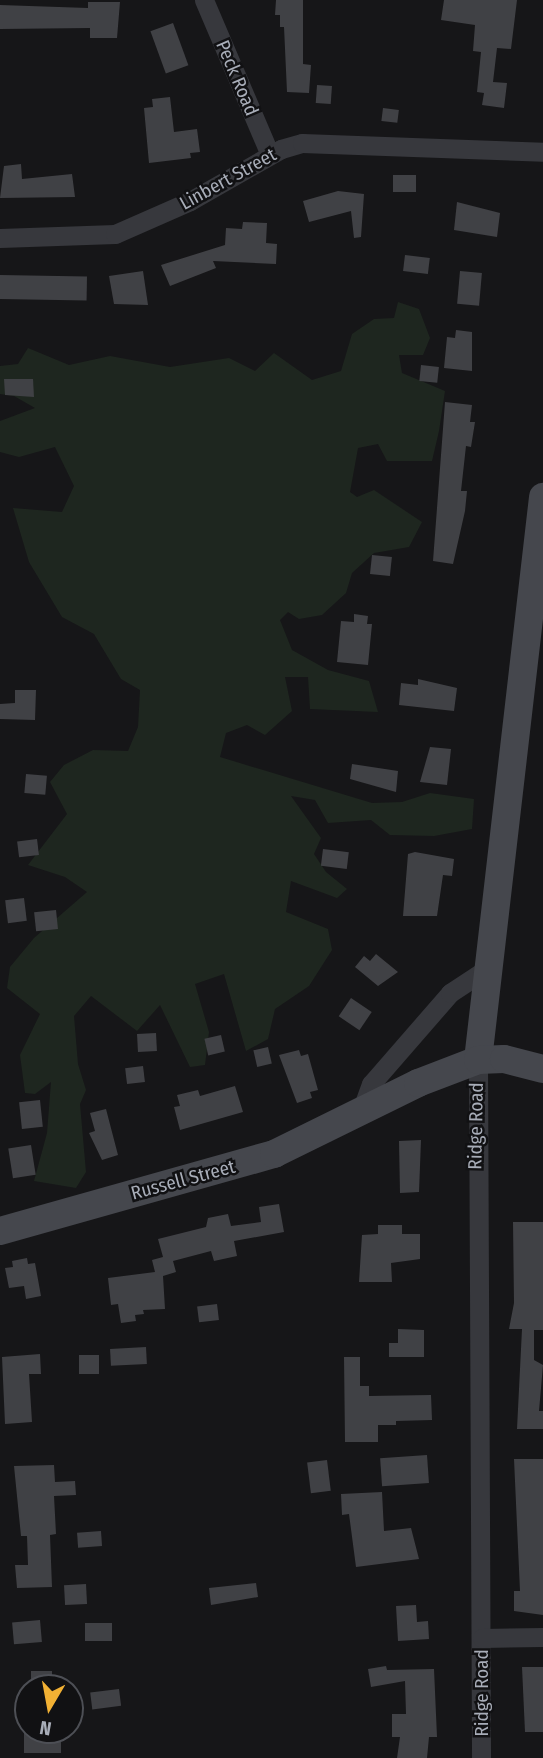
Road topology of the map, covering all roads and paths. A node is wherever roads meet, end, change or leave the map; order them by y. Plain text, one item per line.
1 (204, 0) edge
2 (543, 152) edge
3 (270, 155) junction
4 (0, 238) edge
5 (543, 497) edge
6 (488, 968) junction
7 (478, 1060) junction
8 (543, 1069) edge
9 (360, 1114) junction
10 (0, 1231) edge
11 (543, 1637) edge
12 (482, 1638) junction
13 (481, 1758) edge

1 - 3 street, Peck Road
2 - 3 street, Linbert Street
3 - 4 street, Linbert Street
5 - 6 main road, Ridge Road
6 - 7 main road, Ridge Road
6 - 9 street
7 - 8 main road, Russell Street
7 - 9 main road, Russell Street
7 - 12 street, Ridge Road
9 - 10 main road, Russell Street
11 - 12 street
12 - 13 street, Ridge Road

